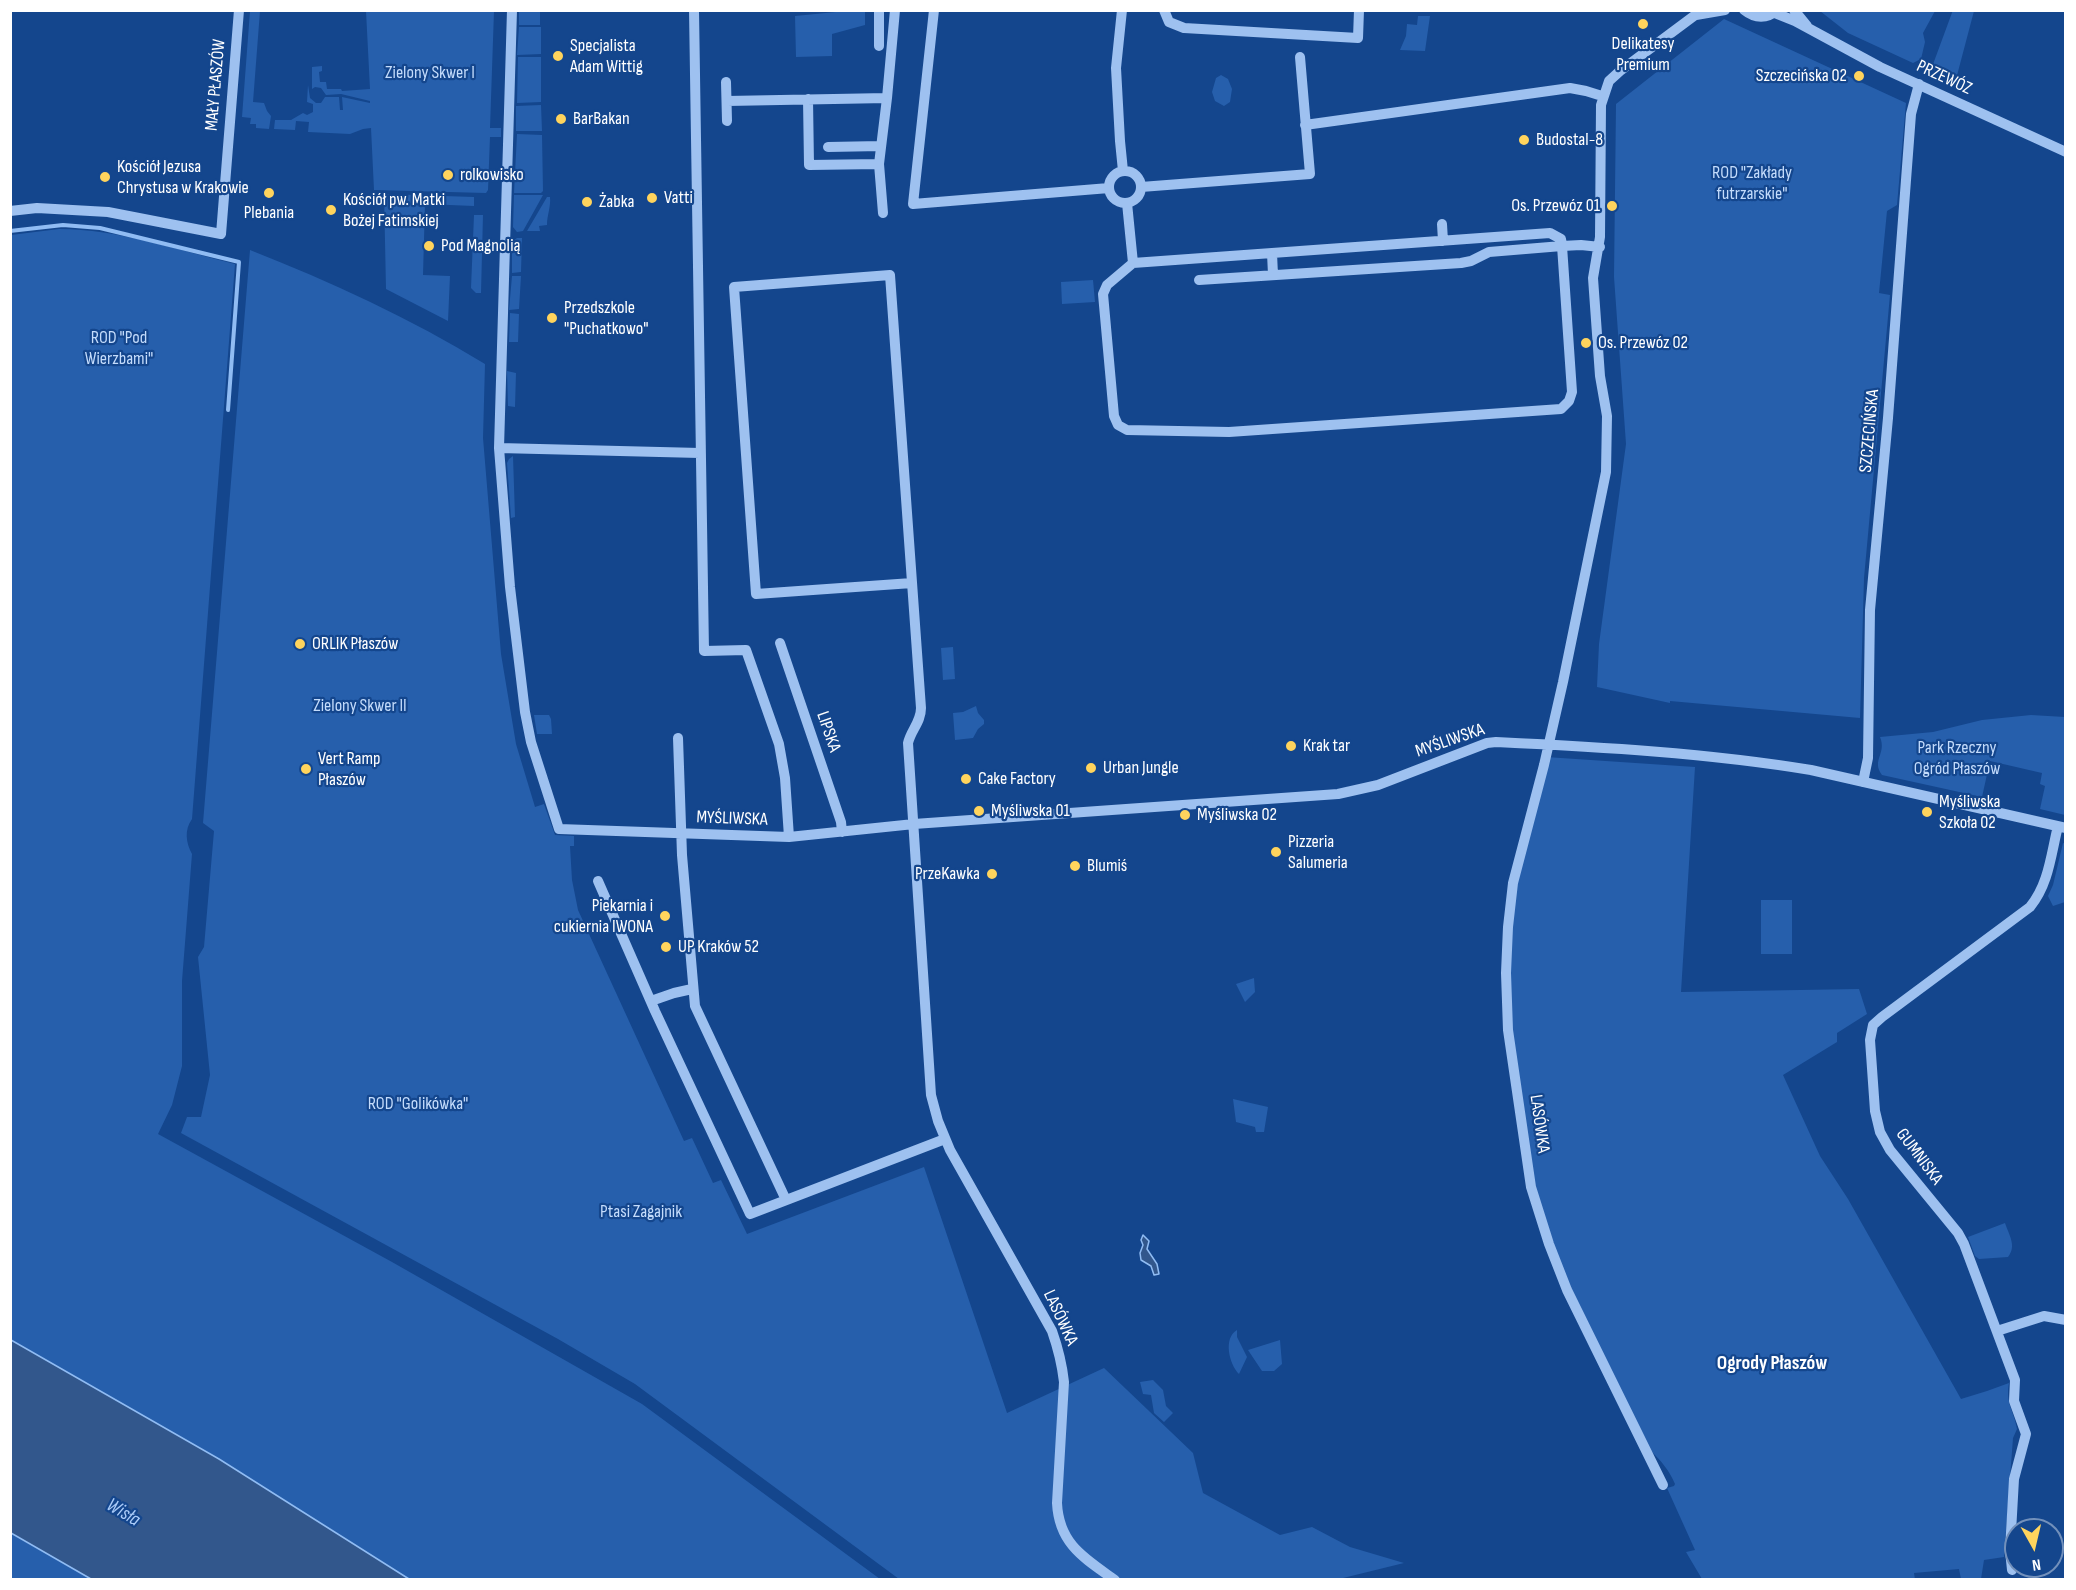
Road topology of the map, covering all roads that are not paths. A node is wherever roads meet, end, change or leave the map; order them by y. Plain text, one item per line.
1 (239, 10) edge
2 (512, 10) edge
3 (694, 10) edge
4 (879, 10) edge
5 (896, 10) edge
6 (934, 10) edge
7 (1122, 10) edge
8 (1164, 10) edge
9 (1359, 10) edge
10 (1725, 10) edge
11 (1744, 10) edge
12 (1794, 10) edge
13 (1776, 12) edge
14 (1699, 13) edge
15 (1811, 30) junction
16 (879, 46) dead end
17 (1300, 57) dead end
18 (726, 82) dead end
19 (1919, 84) junction
20 (1527, 94) junction
21 (1602, 96) junction
22 (887, 98) junction
23 (808, 99) junction
24 (727, 101) junction
25 (1518, 104) dead end
26 (727, 121) dead end
27 (1305, 125) junction
28 (881, 146) junction
29 (828, 147) dead end
30 (2066, 153) edge
31 (879, 164) junction
32 (1123, 171) junction
33 (1141, 187) junction
34 (1109, 188) junction
35 (1127, 203) junction
36 (10, 211) edge
37 (883, 213) dead end
38 (1442, 224) dead end
39 (1443, 241) junction
40 (1562, 246) junction
41 (1600, 247) junction
42 (1272, 253) junction
43 (1133, 263) junction
44 (1273, 275) junction
45 (1199, 280) dead end
46 (499, 448) junction
47 (700, 453) junction
48 (912, 582) junction
49 (780, 643) dead end
50 (678, 738) dead end
51 (1548, 745) junction
52 (1863, 782) junction
53 (914, 824) junction
54 (2062, 827) edge
55 (842, 832) junction
56 (681, 834) junction
57 (789, 837) junction
58 (598, 880) dead end
59 (692, 989) junction
60 (651, 1001) junction
61 (945, 1139) junction
62 (786, 1200) junction
63 (2066, 1320) edge
64 (1997, 1331) junction
65 (1663, 1485) dead end
66 (2012, 1518) edge
67 (1114, 1580) edge

1 - 36 street, MAŁY PŁASZÓW
2 - 46 street
3 - 47 street
4 - 16 street
5 - 22 street
6 - 34 street
7 - 32 street
8 - 9 street
10 - 14 street
11 - 13 street
12 - 15 street, PRZEWÓZ
13 - 15 street, PRZEWÓZ
14 - 21 street
15 - 19 street, PRZEWÓZ
17 - 27 street
18 - 24 street
19 - 30 street, PRZEWÓZ
19 - 52 street, SZCZECIŃSKA
20 - 21 street
20 - 25 street
20 - 27 street
21 - 41 street, LASÓWKA
22 - 23 street
22 - 28 street
23 - 24 street
23 - 31 street
24 - 26 street
27 - 33 street
28 - 29 street
28 - 31 street
31 - 37 street
32 - 33 street
32 - 34 street
33 - 35 street
34 - 35 street
35 - 43 street
38 - 39 street
39 - 40 street
39 - 42 street
40 - 41 street
40 - 43 street
40 - 44 street
41 - 51 street, LASÓWKA
42 - 43 street
42 - 44 street
44 - 45 street
46 - 47 street
46 - 56 street, MYŚLIWSKA
47 - 57 street
48 - 48 street
48 - 53 street
49 - 55 street, LIPSKA
50 - 56 street
51 - 52 street, MYŚLIWSKA
51 - 53 street, MYŚLIWSKA
51 - 65 street, LASÓWKA
52 - 54 street, MYŚLIWSKA
53 - 55 street, MYŚLIWSKA
53 - 61 street
54 - 64 street, GUMNISKA
55 - 57 street, MYŚLIWSKA
56 - 57 street, MYŚLIWSKA
56 - 59 street
58 - 60 street
59 - 60 street
59 - 62 street
60 - 62 street
61 - 62 street
61 - 67 street, LASÓWKA
63 - 64 street
64 - 66 street, GUMNISKA

